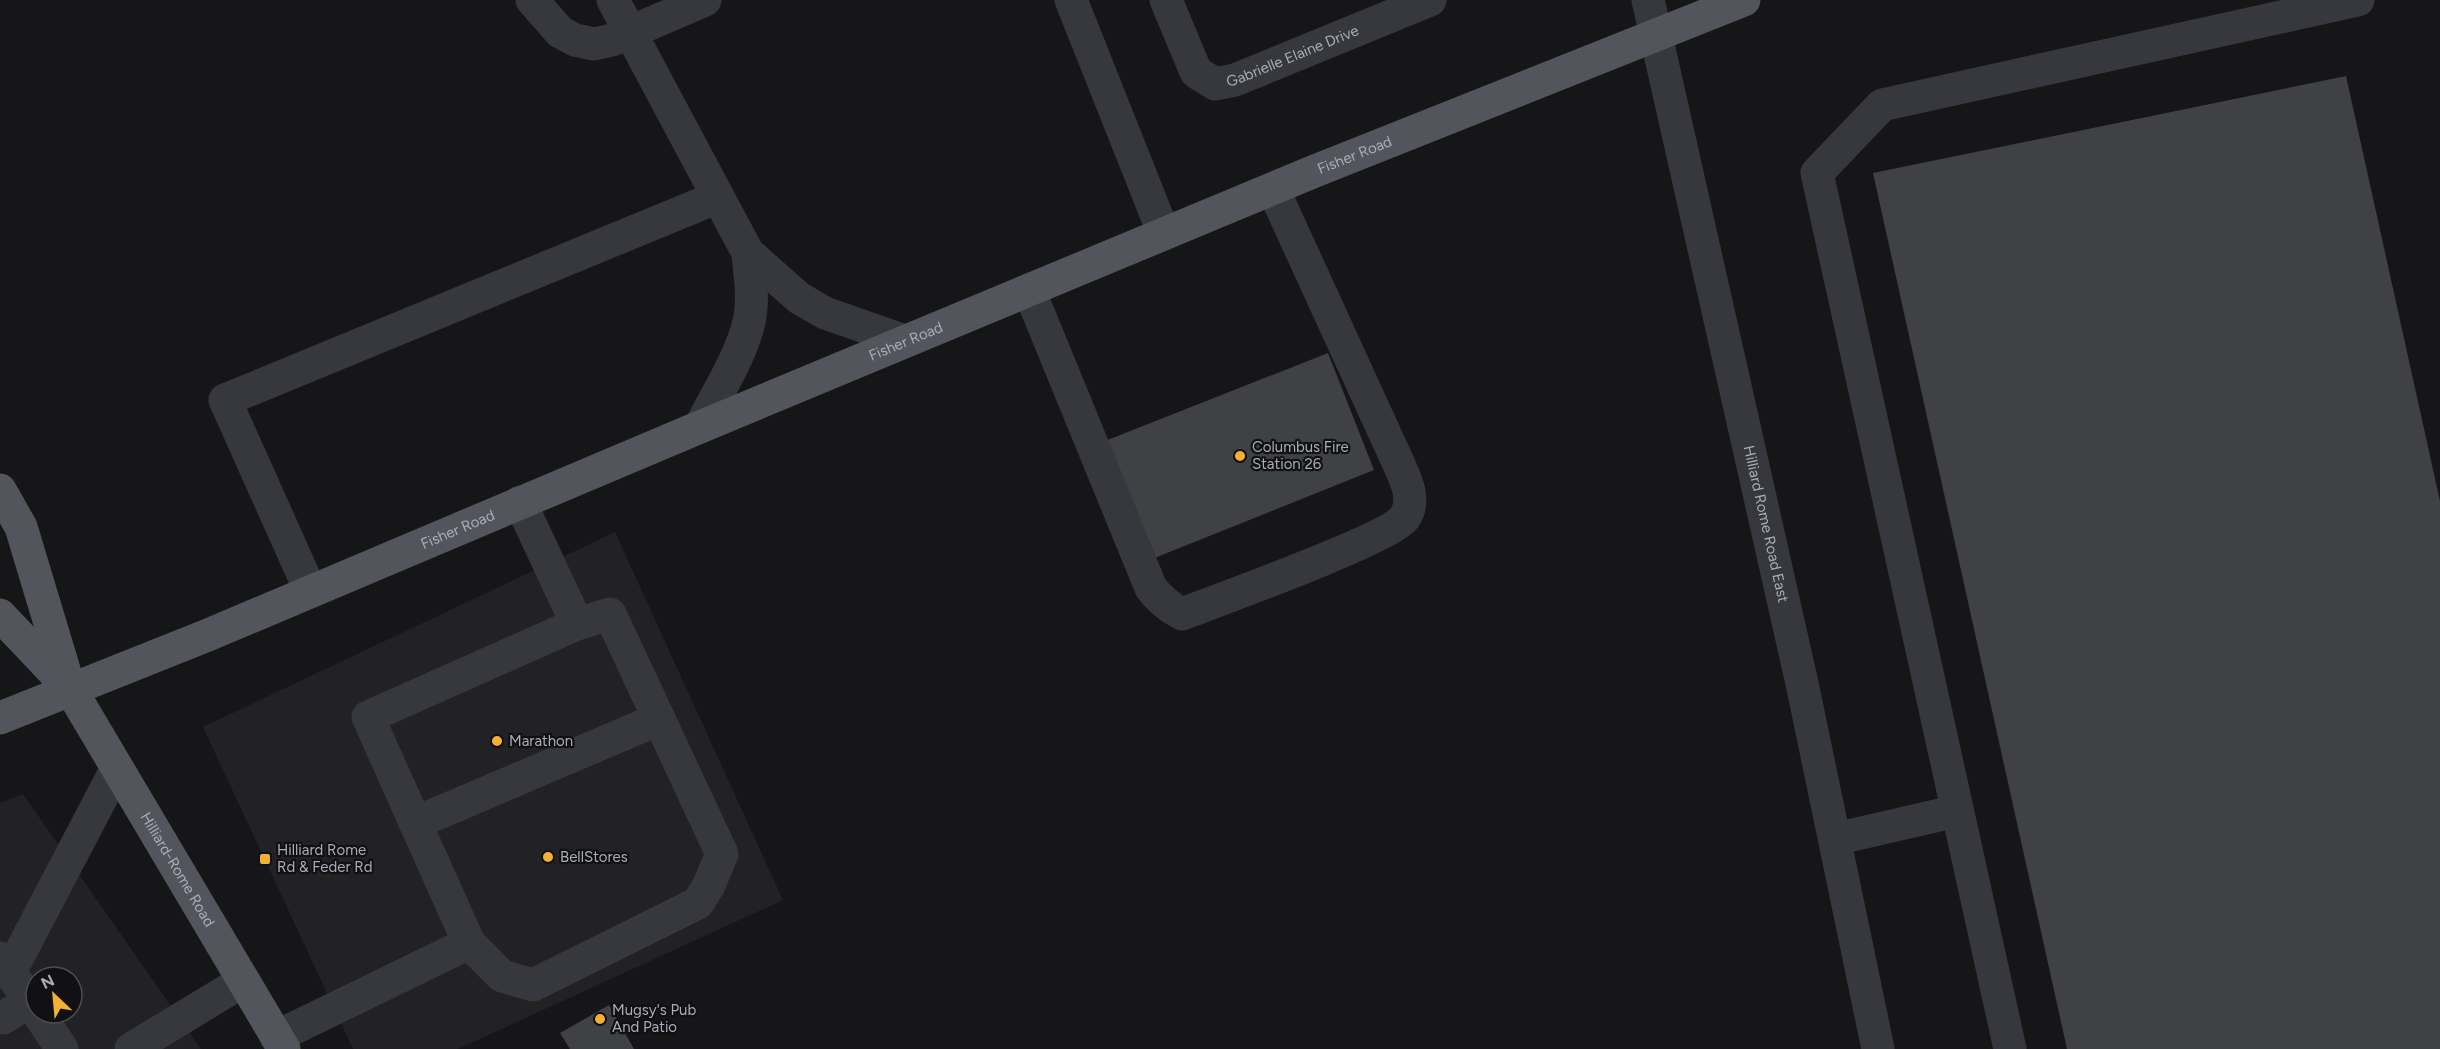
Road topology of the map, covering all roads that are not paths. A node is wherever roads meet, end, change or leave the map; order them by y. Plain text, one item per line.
1 (532, 0) edge
2 (613, 0) edge
3 (705, 0) edge
4 (1071, 0) edge
5 (1166, 0) edge
6 (1430, 0) edge
7 (1648, 0) edge
8 (1744, 0) edge
9 (2358, 0) edge
10 (630, 33) junction
11 (1656, 36) junction
12 (1273, 189) junction
13 (718, 196) junction
14 (1164, 234) junction
15 (748, 253) junction
16 (1029, 290) junction
17 (905, 341) junction
18 (700, 427) junction
19 (0, 490) edge
20 (520, 502) junction
21 (310, 590) junction
22 (0, 615) edge
23 (577, 624) junction
24 (70, 690) junction
25 (0, 718) edge
26 (659, 719) junction
27 (117, 768) junction
28 (1957, 811) junction
29 (415, 823) junction
30 (1835, 839) junction
31 (469, 943) junction
32 (4, 966) edge
33 (243, 981) junction
34 (24, 993) edge
35 (24, 1011) edge
36 (3, 1018) dead end
37 (44, 1025) edge
38 (280, 1043) edge
39 (55, 1047) edge
40 (131, 1049) edge
41 (1878, 1049) edge
42 (2010, 1049) edge

1 - 10 street
2 - 10 street
3 - 10 street
4 - 14 street
5 - 6 street, Gabrielle Elaine Drive
7 - 11 street, Hilliard Rome Road East
8 - 11 main road, Fisher Road
9 - 28 street
10 - 13 street
11 - 12 main road, Fisher Road
11 - 30 street, Hilliard Rome Road East
12 - 14 main road, Fisher Road
12 - 16 street
13 - 15 street
13 - 21 street
14 - 16 main road, Fisher Road
15 - 17 street
15 - 18 street
16 - 17 main road, Fisher Road
17 - 18 main road, Fisher Road
18 - 20 main road, Fisher Road
19 - 24 main road, Hilliard-Rome Road
20 - 21 main road, Fisher Road
20 - 23 street
21 - 24 main road, Fisher Road
22 - 24 main road, Hilliard-Rome Road
23 - 26 street
23 - 29 street
24 - 25 main road, Fisher Road
24 - 27 main road, Hilliard-Rome Road
26 - 29 street
26 - 31 street
27 - 32 street
27 - 33 main road, Hilliard-Rome Road
28 - 30 street
28 - 42 street
29 - 31 street
30 - 41 street, Hilliard Rome Road East
31 - 38 street
32 - 34 street
33 - 38 main road, Hilliard-Rome Road
33 - 40 street
35 - 36 street
37 - 39 street

